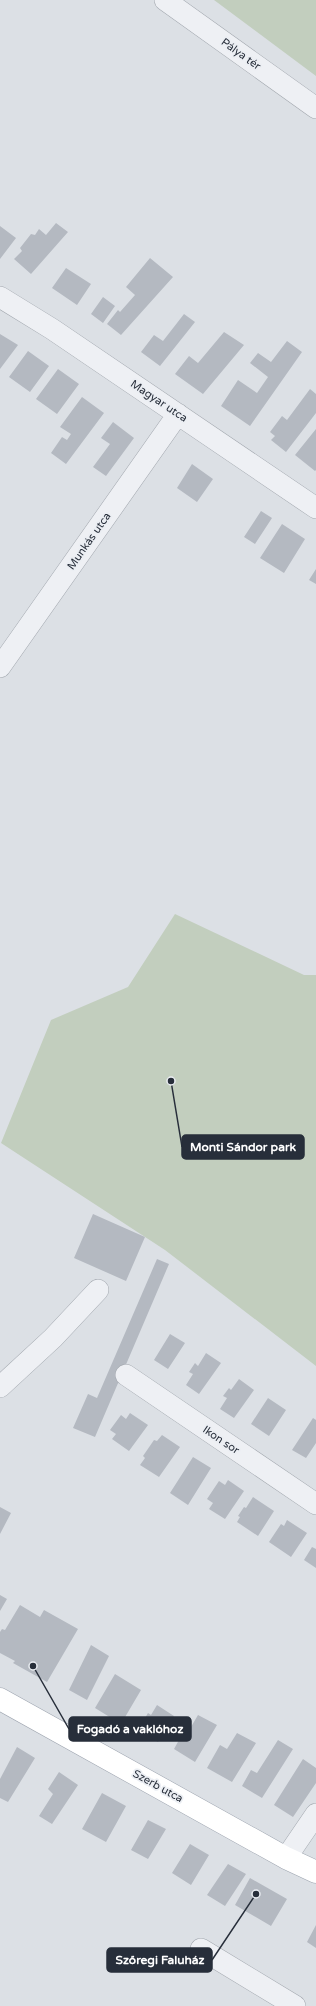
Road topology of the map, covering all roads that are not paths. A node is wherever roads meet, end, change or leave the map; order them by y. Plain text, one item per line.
1 (165, 0) edge
2 (316, 108) edge
3 (0, 297) edge
4 (178, 414) junction
5 (316, 508) edge
6 (0, 667) edge
7 (98, 1290) dead end
8 (126, 1375) dead end
9 (0, 1387) edge
10 (316, 1504) edge
11 (0, 1699) edge
12 (316, 1814) edge
13 (286, 1858) junction
14 (316, 1872) edge
15 (201, 1949) dead end
16 (295, 2006) edge

1 - 2 street, Pálya tér
3 - 4 street, Magyar utca
4 - 5 street, Magyar utca
4 - 6 street, Munkás utca
7 - 9 street
8 - 10 street, Ikon sor
11 - 13 main road, Szerb utca
12 - 13 street
13 - 14 main road, Szerb utca
15 - 16 street

